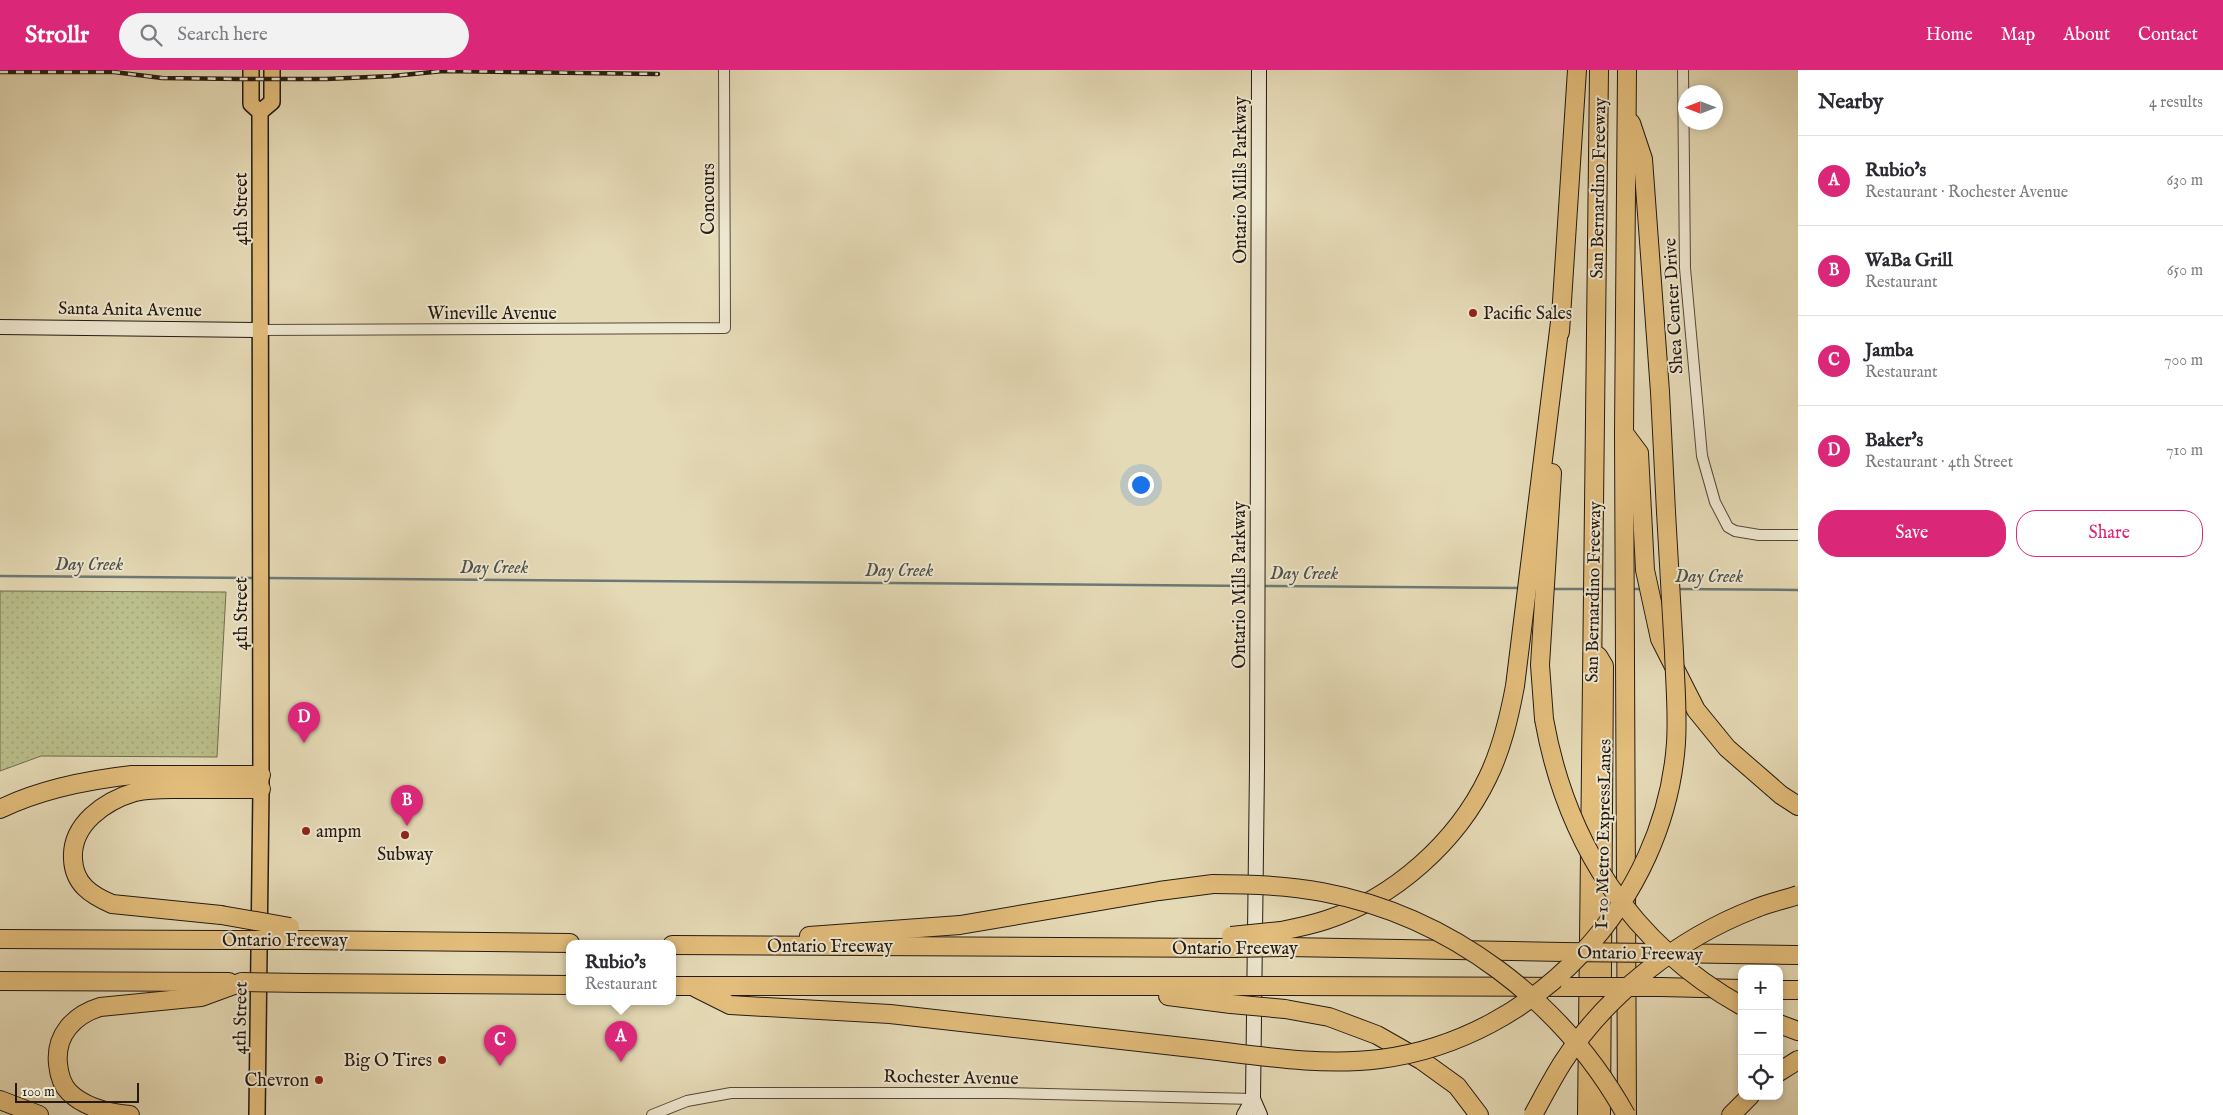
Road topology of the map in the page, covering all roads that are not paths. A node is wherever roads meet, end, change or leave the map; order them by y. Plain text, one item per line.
1 (251, 70) edge
2 (272, 70) edge
3 (724, 70) edge
4 (1259, 70) edge
5 (1577, 70) edge
6 (1599, 70) edge
7 (1626, 70) edge
8 (1683, 70) edge
9 (1626, 106) junction
10 (260, 112) junction
11 (0, 327) edge
12 (725, 328) joint
13 (260, 330) junction
14 (1624, 433) junction
15 (1798, 535) edge
16 (1537, 568) junction
17 (1592, 647) junction
18 (261, 782) junction
19 (1798, 806) edge
20 (0, 809) edge
21 (1798, 895) edge
22 (294, 934) junction
23 (0, 939) edge
24 (1284, 939) junction
25 (566, 943) edge
26 (676, 945) edge
27 (726, 945) junction
28 (1798, 955) edge
29 (0, 981) edge
30 (566, 985) edge
31 (220, 986) junction
32 (676, 986) edge
33 (691, 986) junction
34 (1098, 988) junction
35 (1738, 989) edge
36 (1783, 990) edge
37 (1798, 990) edge
38 (1738, 1003) edge
39 (1783, 1025) edge
40 (1798, 1031) edge
41 (1798, 1060) edge
42 (1783, 1069) edge
43 (1253, 1099) junction
44 (0, 1100) edge
45 (1746, 1100) edge
46 (39, 1115) edge
47 (130, 1115) edge
48 (257, 1115) edge
49 (652, 1115) edge
50 (1244, 1115) edge
51 (1260, 1115) edge
52 (1479, 1115) edge
53 (1533, 1115) edge
54 (1588, 1115) edge
55 (1601, 1115) edge
56 (1626, 1115) edge
57 (1731, 1115) edge

1 - 10 main road, 4th Street
2 - 10 main road
3 - 12 street, Concours
4 - 43 main road, Ontario Mills Parkway
5 - 16 highway
6 - 17 highway, San Bernardino Freeway
7 - 9 highway, San Bernardino Freeway
8 - 15 street, Shea Center Drive
9 - 14 highway, San Bernardino Freeway
9 - 33 highway, bridge
10 - 13 main road, 4th Street
11 - 13 main road, Santa Anita Avenue
12 - 13 street, Wineville Avenue
13 - 18 main road, 4th Street
14 - 19 highway
14 - 56 highway, San Bernardino Freeway
16 - 24 highway
16 - 38 highway, bridge
17 - 54 highway, San Bernardino Freeway
17 - 55 highway, I-10 Metro ExpressLanes
18 - 20 highway
18 - 22 highway, bridge
18 - 48 main road, 4th Street
21 - 53 highway, bridge
22 - 23 highway, Ontario Freeway, bridge
22 - 25 highway, Ontario Freeway
24 - 27 highway, Ontario Freeway, bridge
24 - 28 highway, Ontario Freeway, bridge
26 - 27 highway, Ontario Freeway
27 - 56 highway, bridge
29 - 31 highway
30 - 31 highway, bridge
31 - 47 highway
32 - 33 highway, Ontario Freeway
33 - 34 highway, Ontario Freeway
34 - 35 highway, Ontario Freeway, bridge
34 - 52 highway, bridge
36 - 37 highway
39 - 40 highway
41 - 42 highway
43 - 49 street, Rochester Avenue
43 - 50 main road, Ontario Mills Parkway
43 - 51 main road, Ontario Mills Parkway
44 - 46 highway
45 - 57 highway

